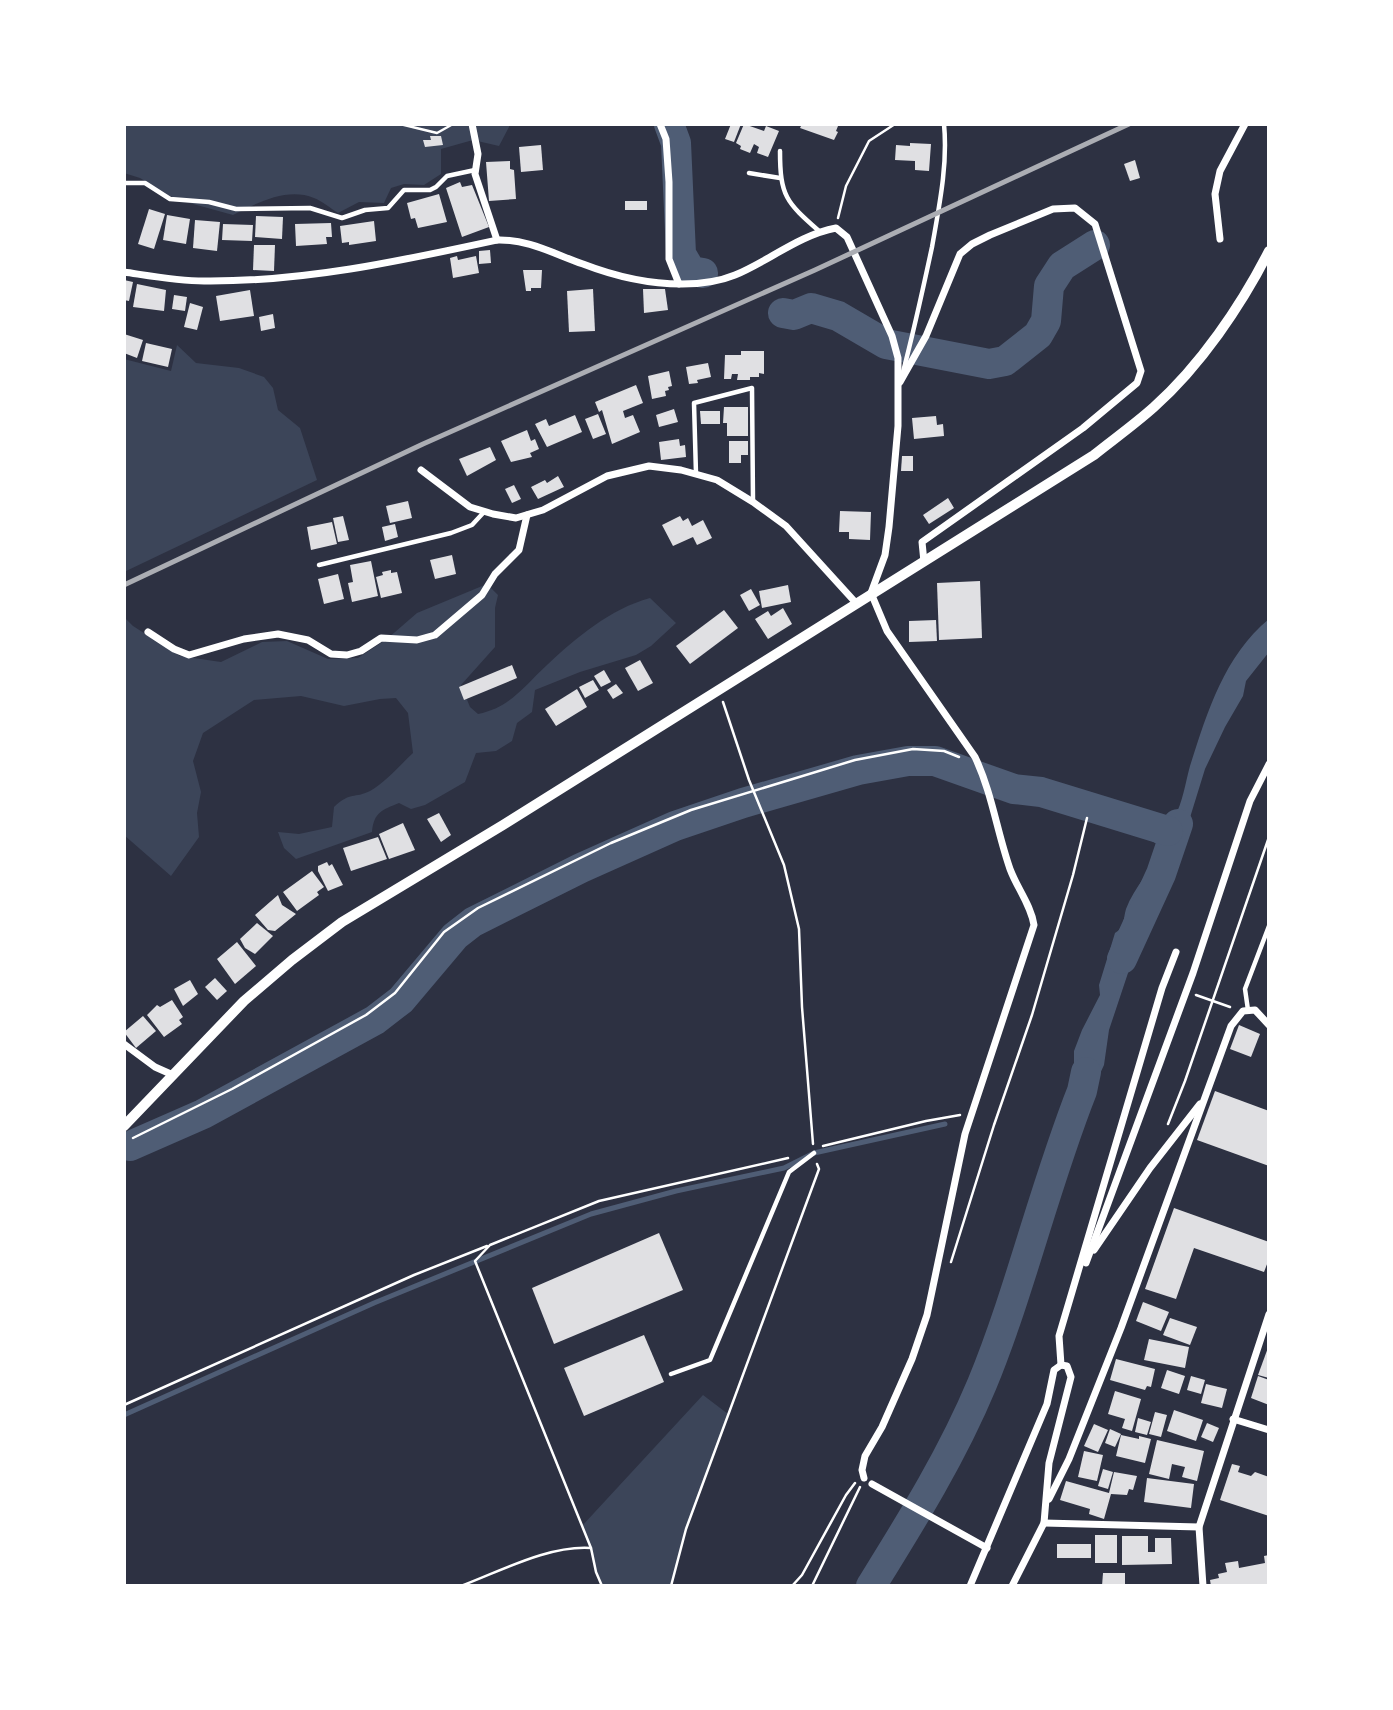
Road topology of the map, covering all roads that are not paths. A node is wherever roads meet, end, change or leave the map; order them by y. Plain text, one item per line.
1 (472, 124) edge
2 (660, 124) edge
3 (944, 124) edge
4 (1245, 124) edge
5 (780, 151) dead end
6 (475, 170) junction
7 (749, 173) dead end
8 (780, 178) junction
9 (124, 183) edge
10 (819, 232) junction
11 (1220, 239) dead end
12 (497, 240) junction
13 (1269, 251) edge
14 (124, 272) edge
15 (679, 284) junction
16 (900, 383) junction
17 (421, 470) dead end
18 (696, 474) junction
19 (753, 502) junction
20 (485, 512) junction
21 (527, 515) junction
22 (924, 562) junction
23 (319, 565) dead end
24 (871, 593) junction
25 (856, 603) junction
26 (148, 632) dead end
27 (1269, 764) edge
28 (1269, 926) edge
29 (1176, 951) dead end
30 (1245, 1011) junction
31 (1269, 1025) edge
32 (124, 1044) edge
33 (173, 1075) junction
34 (1207, 1093) junction
35 (124, 1126) edge
36 (814, 1153) road end
37 (1087, 1260) junction
38 (1269, 1314) edge
39 (1059, 1336) junction
40 (1061, 1365) junction
41 (671, 1374) dead end
42 (1233, 1419) junction
43 (1269, 1430) edge
44 (864, 1478) road end
45 (872, 1484) dead end
46 (1047, 1502) junction
47 (1044, 1523) junction
48 (1199, 1527) junction
49 (987, 1548) junction
50 (970, 1586) edge
51 (1012, 1586) edge
52 (1203, 1586) edge

1 - 6 street
2 - 15 street
3 - 16 lane
4 - 11 street
5 - 8 lane
6 - 9 lane
6 - 12 street
7 - 8 lane
8 - 10 lane
10 - 15 street
10 - 16 street
12 - 14 street
12 - 15 street
13 - 22 street
16 - 22 street
16 - 24 street
17 - 20 street
18 - 19 street
18 - 19 lane
18 - 21 street
19 - 25 street
20 - 21 street
20 - 23 lane
21 - 26 street
22 - 24 street
24 - 25 street
24 - 44 street
25 - 33 street
27 - 37 street
28 - 30 lane
29 - 39 street
30 - 31 street
30 - 34 street
32 - 33 street
33 - 35 street
34 - 37 street
34 - 46 street
36 - 41 lane
37 - 39 street
38 - 42 street
39 - 40 street
40 - 46 street
40 - 49 street
42 - 43 street
42 - 48 street
45 - 49 street
46 - 47 street
47 - 48 street
47 - 51 street
48 - 52 street
49 - 50 street

